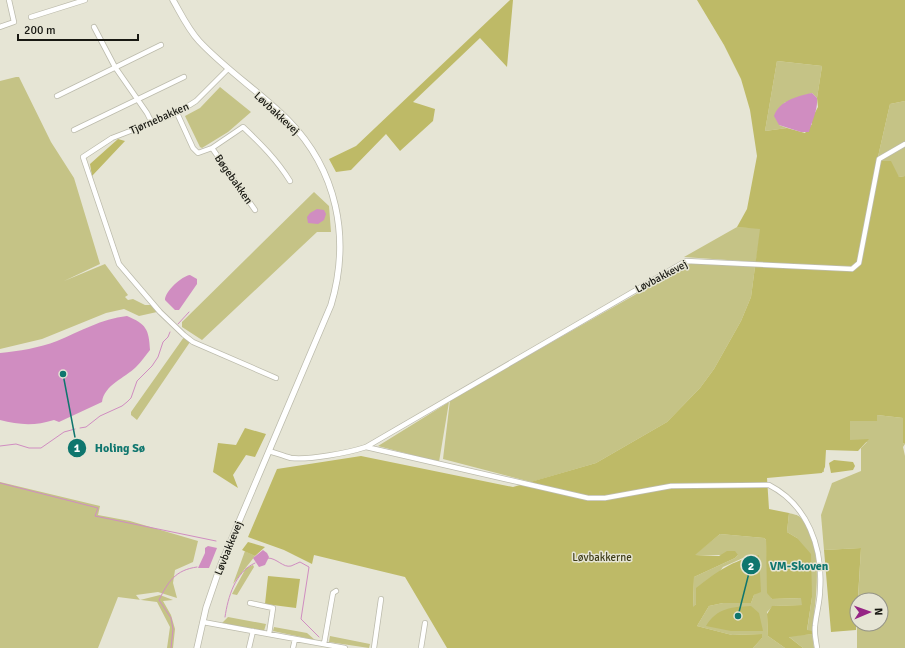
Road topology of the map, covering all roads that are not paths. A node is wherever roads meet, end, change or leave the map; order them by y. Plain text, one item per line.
1 (9, 0) edge
2 (82, 0) edge
3 (173, 0) edge
4 (31, 17) dead end
5 (94, 26) dead end
6 (0, 27) edge
7 (161, 45) dead end
8 (115, 68) junction
9 (228, 69) junction
10 (184, 77) dead end
11 (57, 96) dead end
12 (138, 100) junction
13 (177, 113) junction
14 (152, 123) junction
15 (74, 130) dead end
16 (905, 144) edge
17 (212, 148) junction
18 (290, 180) dead end
19 (255, 210) dead end
20 (276, 378) dead end
21 (366, 447) junction
22 (270, 451) junction
23 (336, 591) dead end
24 (381, 599) dead end
25 (250, 603) dead end
26 (203, 622) junction
27 (424, 623) dead end
28 (252, 631) junction
29 (269, 634) junction
30 (295, 639) junction
31 (324, 644) junction
32 (197, 648) edge
33 (249, 648) edge
34 (293, 648) edge
35 (345, 648) edge
36 (374, 648) edge
37 (421, 648) edge
38 (817, 648) edge

1 - 6 street
2 - 4 street
3 - 9 street, Løvbakkevej
5 - 8 street
7 - 8 street
8 - 11 street
8 - 12 street
9 - 13 street, Tjørnebakken
9 - 22 street, Løvbakkevej
10 - 12 street
12 - 14 street
12 - 15 street
13 - 14 street, Tjørnebakken
13 - 17 street, Bøgebakken
14 - 20 street, Tjørnebakken
16 - 21 street, Løvbakkevej
17 - 18 street, Bøgebakken
17 - 19 street, Bøgebakken
21 - 22 street, Løvbakkevej
21 - 38 street, Løvbakkevej
22 - 26 street, Løvbakkevej
23 - 31 street
24 - 36 street
25 - 29 street
26 - 28 street
26 - 32 street, Løvbakkevej
27 - 37 street
28 - 29 street
28 - 33 street
29 - 30 street
30 - 31 street
30 - 34 street
31 - 35 street

